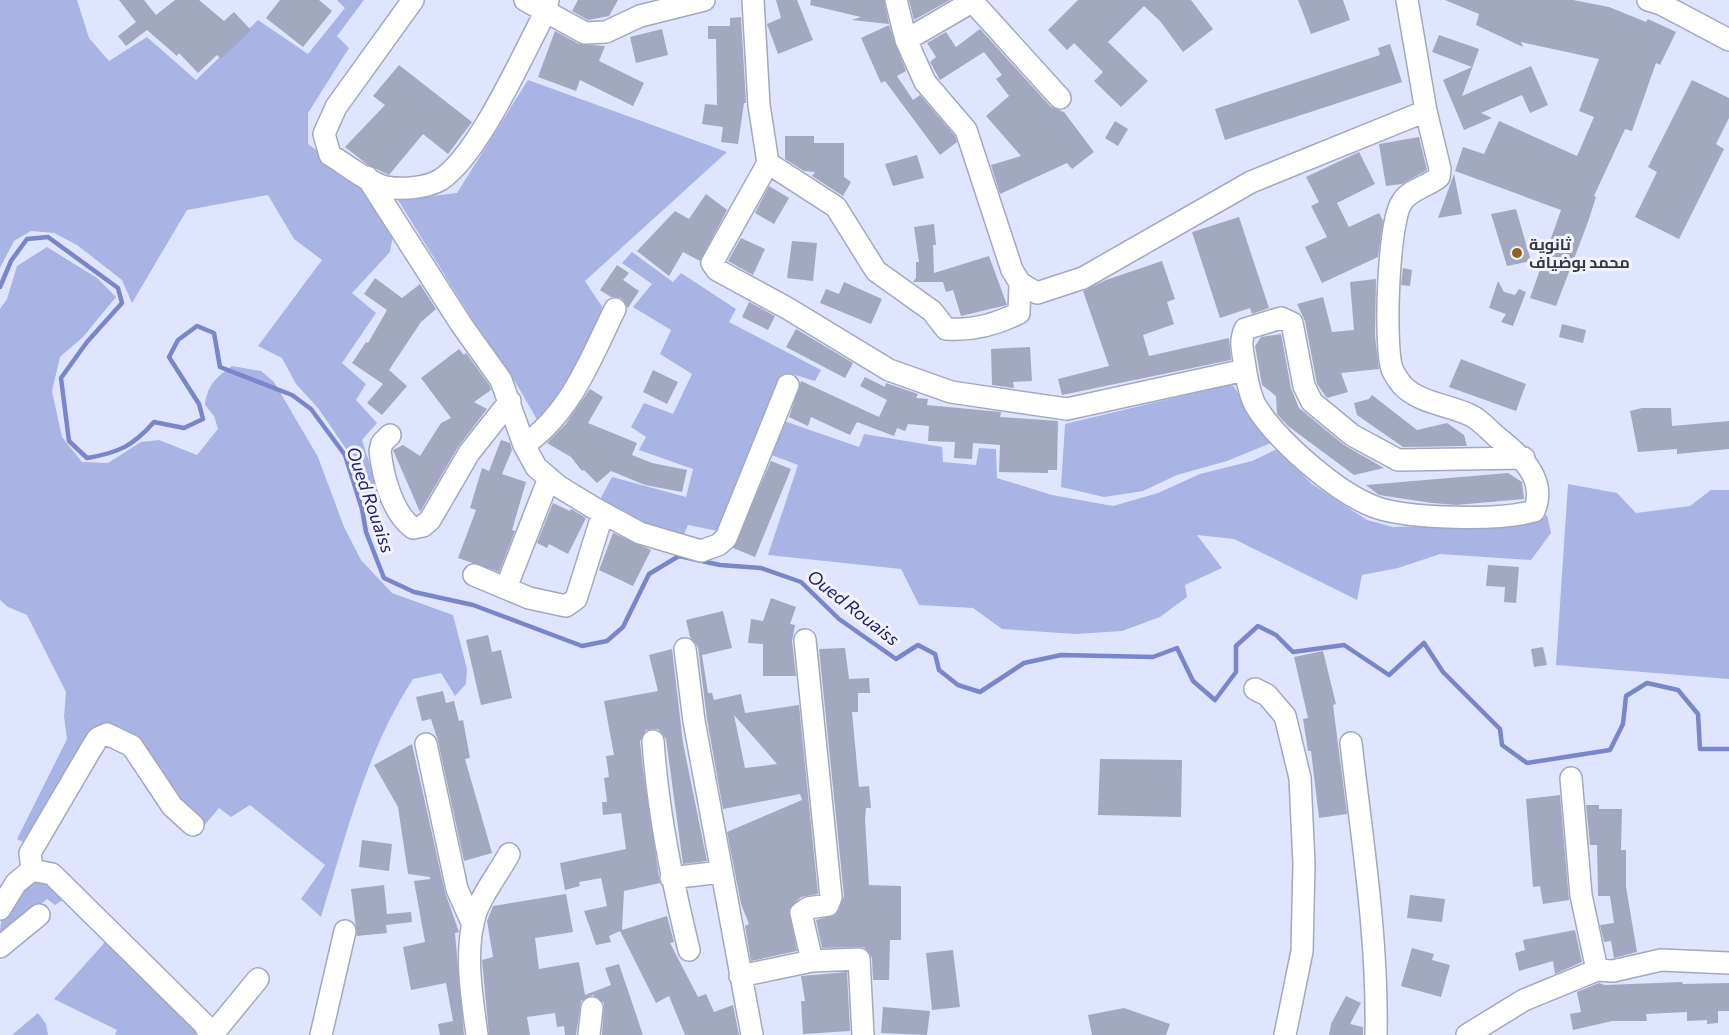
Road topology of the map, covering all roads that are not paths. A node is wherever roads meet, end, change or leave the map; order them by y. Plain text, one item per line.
1 (413, 0) edge
2 (525, 0) edge
3 (704, 0) edge
4 (753, 0) edge
5 (896, 0) edge
6 (1407, 0) edge
7 (1648, 0) edge
8 (973, 1) edge
9 (546, 7) edge
10 (645, 8) edge
11 (906, 40) junction
12 (1729, 40) edge
13 (1060, 98) dead end
14 (1426, 111) junction
15 (768, 164) junction
16 (367, 177) junction
17 (1020, 283) junction
18 (615, 309) dead end
19 (1245, 370) junction
20 (788, 385) dead end
21 (510, 401) junction
22 (390, 435) dead end
23 (524, 445) junction
24 (1524, 458) junction
25 (549, 478) junction
26 (603, 513) junction
27 (474, 575) dead end
28 (506, 588) junction
29 (805, 640) dead end
30 (685, 650) dead end
31 (1255, 689) dead end
32 (652, 741) dead end
33 (1351, 743) dead end
34 (426, 744) dead end
35 (1572, 778) dead end
36 (193, 825) dead end
37 (509, 854) dead end
38 (721, 872) junction
39 (16, 877) edge
40 (671, 878) junction
41 (0, 909) edge
42 (39, 915) dead end
43 (473, 925) junction
44 (345, 931) dead end
45 (0, 947) edge
46 (689, 950) dead end
47 (812, 961) junction
48 (1729, 963) edge
49 (1597, 970) junction
50 (740, 976) junction
51 (258, 979) dead end
52 (592, 1008) dead end
53 (211, 1035) edge
54 (321, 1035) edge
55 (477, 1035) edge
56 (589, 1035) edge
57 (752, 1035) edge
58 (863, 1035) edge
59 (1285, 1035) edge
60 (1376, 1035) edge
61 (1467, 1035) edge

1 - 16 street
2 - 9 street
3 - 10 street
4 - 15 street
5 - 11 street
6 - 14 street
7 - 12 street
8 - 11 street
8 - 13 street
9 - 10 street
9 - 16 street
11 - 17 street
14 - 17 street
14 - 24 street
15 - 17 street
15 - 19 street
16 - 21 street
18 - 23 street
19 - 24 street
19 - 24 street
20 - 26 street
21 - 22 street
21 - 23 street
23 - 25 street
25 - 26 street
25 - 28 street
26 - 28 street
27 - 28 street
29 - 47 street
30 - 38 street
31 - 59 street
32 - 40 street
33 - 60 street
34 - 43 street
35 - 49 street
36 - 39 street
37 - 43 street
38 - 40 street
38 - 50 street
39 - 41 street
39 - 53 street
40 - 46 street
42 - 45 street
43 - 55 street
44 - 54 street
47 - 50 street
47 - 58 street
48 - 49 street
49 - 61 street
50 - 57 street
51 - 53 street
52 - 56 street

